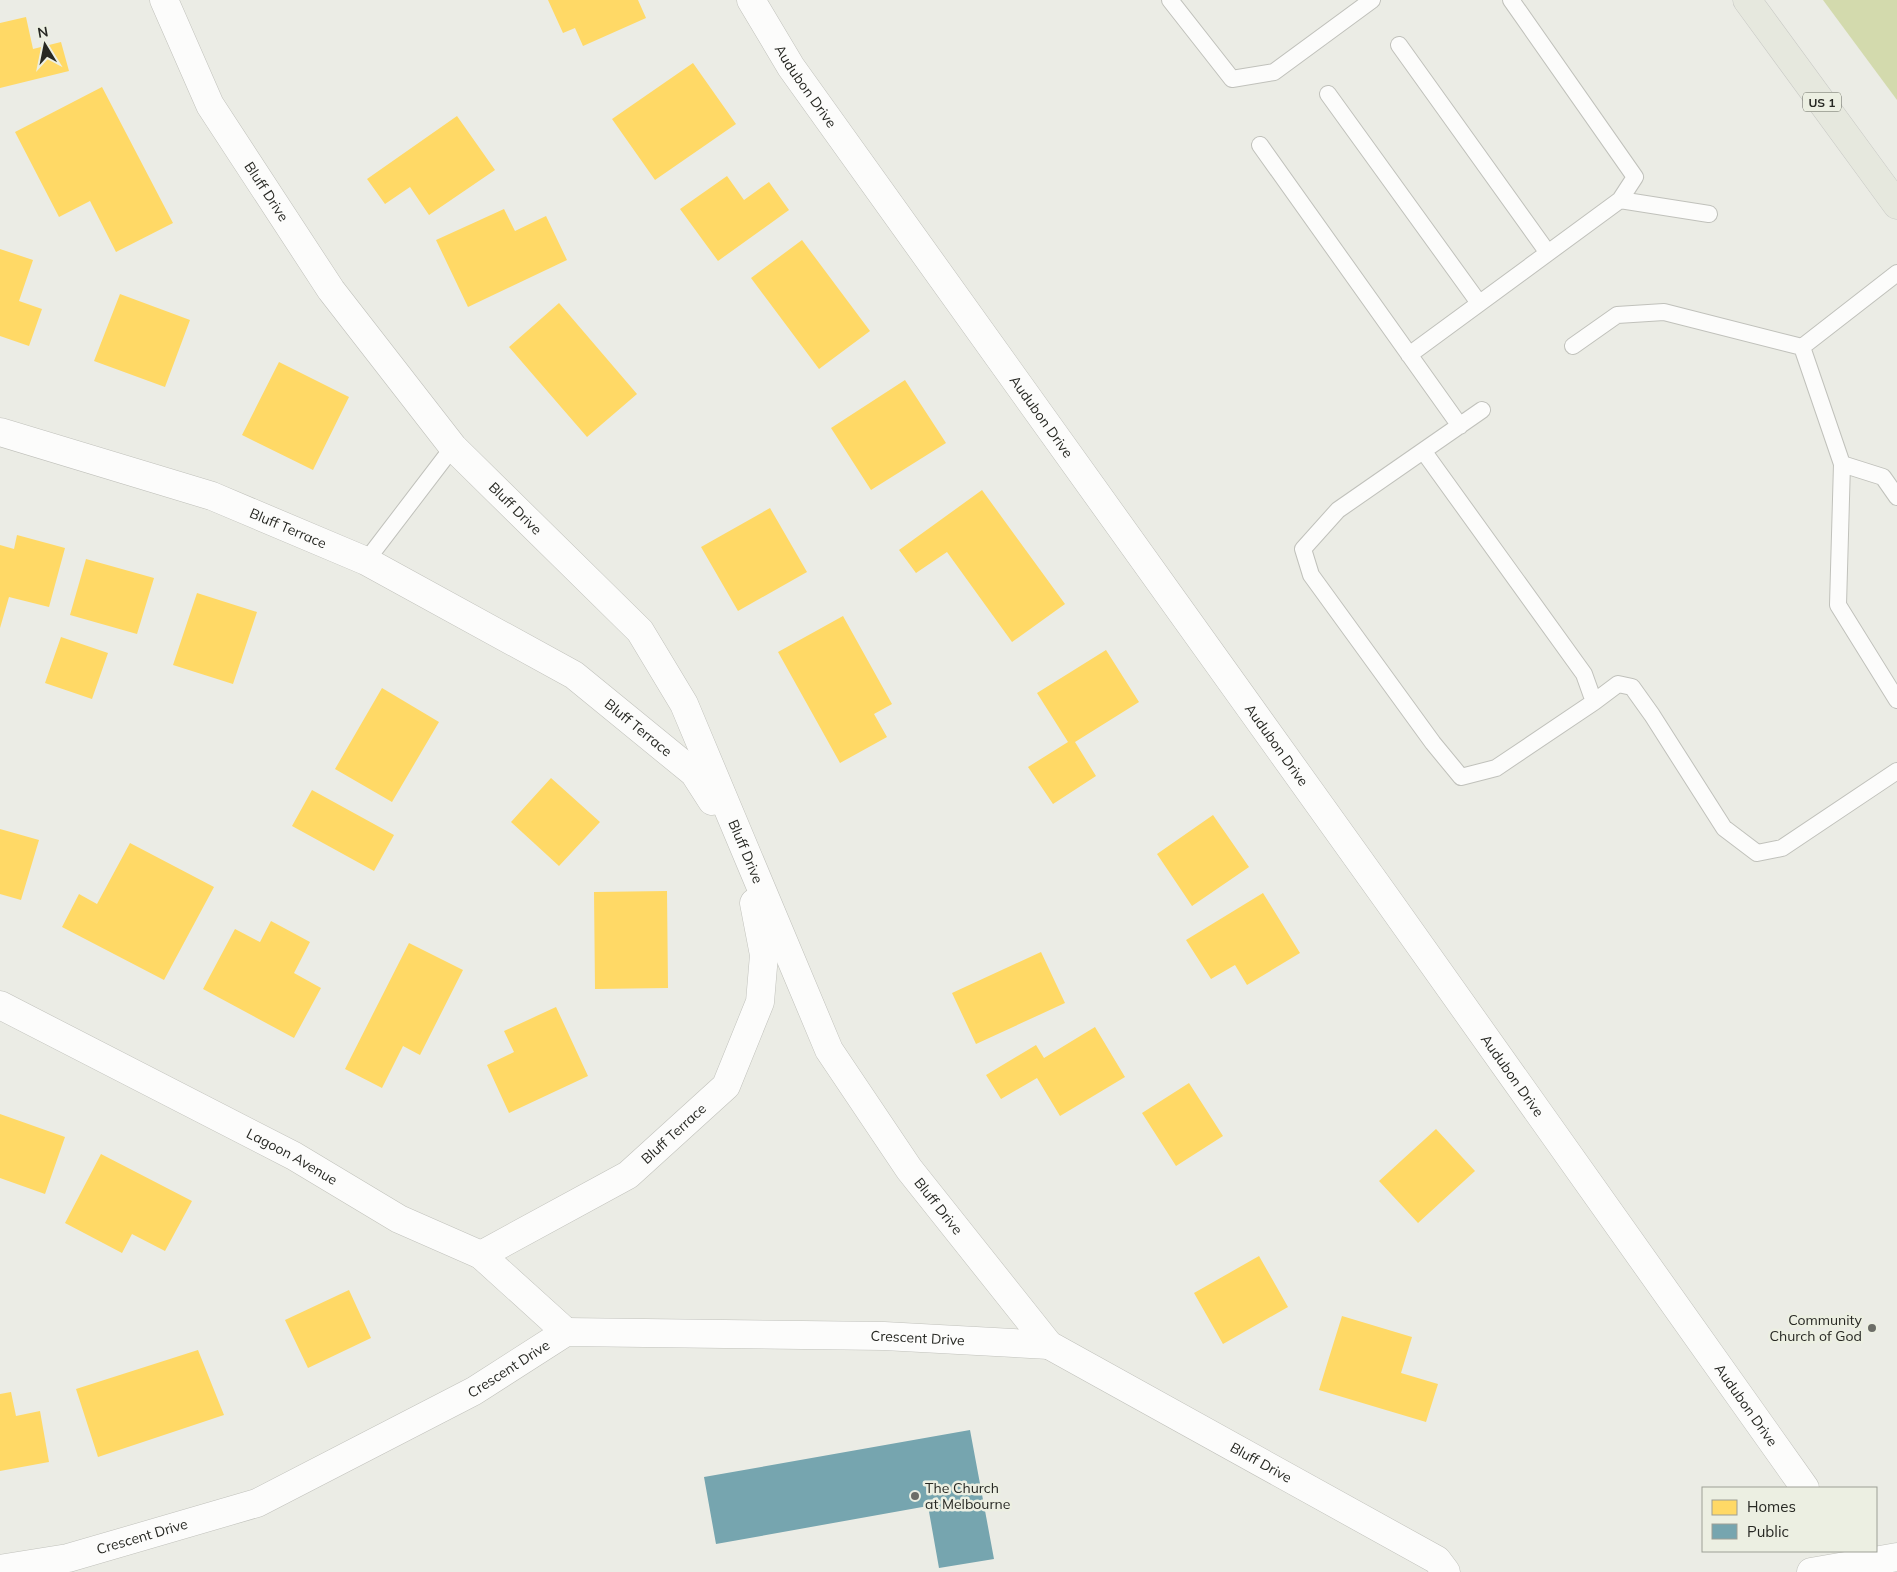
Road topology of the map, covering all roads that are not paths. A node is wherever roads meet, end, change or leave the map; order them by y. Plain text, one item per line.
1 (164, 0) edge
2 (751, 0) edge
3 (1170, 0) edge
4 (1372, 0) edge
5 (1511, 0) edge
6 (1747, 0) edge
7 (1399, 45) dead end
8 (1328, 94) dead end
9 (1260, 145) dead end
10 (1620, 200) junction
11 (1897, 205) edge
12 (1709, 214) dead end
13 (1548, 253) junction
14 (1897, 273) edge
15 (1480, 303) junction
16 (1573, 346) dead end
17 (1802, 347) junction
18 (1409, 354) junction
19 (1482, 410) dead end
20 (1460, 426) junction
21 (0, 432) edge
22 (453, 446) junction
23 (1424, 452) junction
24 (1842, 464) junction
25 (1897, 497) edge
26 (366, 561) junction
27 (1897, 700) edge
28 (1594, 702) junction
29 (1897, 771) edge
30 (744, 851) junction
31 (0, 1005) edge
32 (481, 1255) junction
33 (566, 1332) junction
34 (1049, 1345) junction
35 (1804, 1487) edge
36 (1854, 1557) edge
37 (1897, 1557) edge
38 (0, 1569) edge
39 (1446, 1572) edge
40 (1811, 1572) edge

1 - 22 street, Bluff Drive
2 - 35 street, Audubon Drive
3 - 4 lane
5 - 10 lane
6 - 11 main road, US 1
7 - 13 lane
8 - 15 lane
9 - 18 lane
10 - 12 lane
10 - 13 lane
13 - 15 lane
14 - 17 lane
15 - 18 lane
16 - 17 lane
17 - 24 lane
18 - 20 lane
19 - 20 lane
20 - 23 lane
21 - 26 street, Bluff Terrace
22 - 26 lane
22 - 30 street, Bluff Drive
23 - 28 lane
23 - 28 lane
24 - 25 lane
24 - 27 lane
26 - 30 street, Bluff Terrace
28 - 29 lane
30 - 32 street, Bluff Terrace
30 - 34 street, Bluff Drive
31 - 32 street, Lagoon Avenue
32 - 33 street, Lagoon Avenue
33 - 34 street, Crescent Drive
33 - 38 street, Crescent Drive
34 - 39 street, Bluff Drive
36 - 37 street
36 - 40 street

